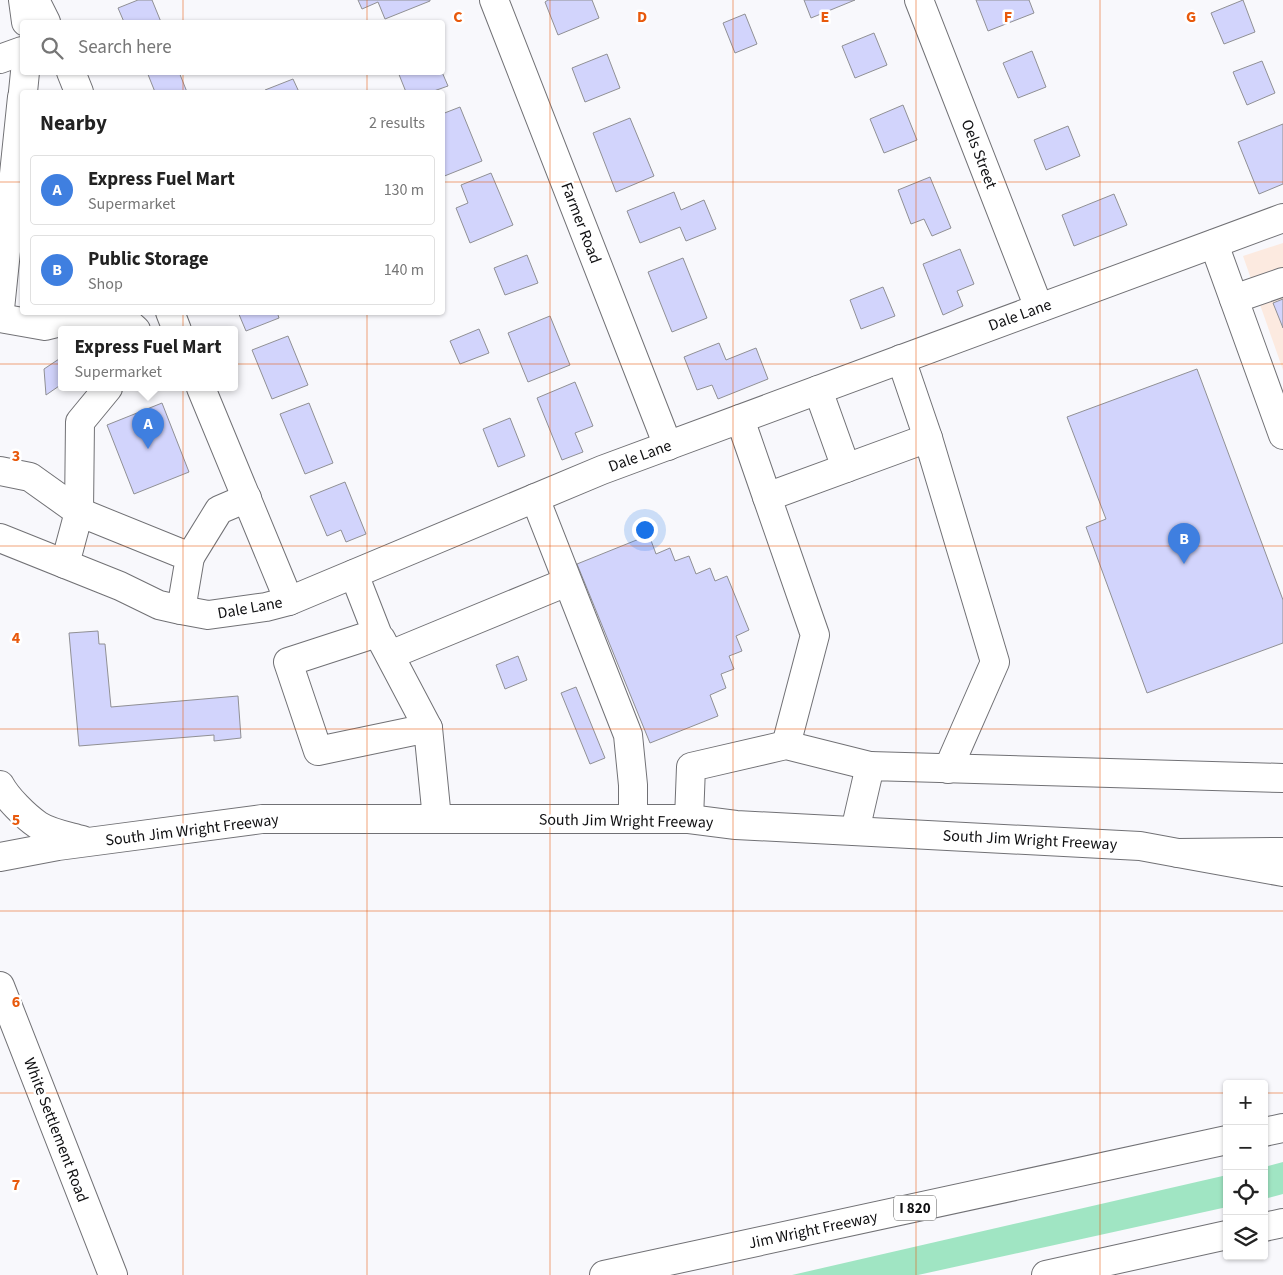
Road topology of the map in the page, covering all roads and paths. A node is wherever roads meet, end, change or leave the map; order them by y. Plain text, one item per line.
1 (23, 0) edge
2 (35, 0) edge
3 (494, 0) edge
4 (919, 0) edge
5 (26, 20) edge
6 (45, 20) edge
7 (20, 52) edge
8 (0, 58) edge
9 (25, 75) edge
10 (72, 75) edge
11 (23, 90) edge
12 (78, 90) edge
13 (20, 113) edge
14 (1283, 218) edge
15 (1214, 244) junction
16 (3, 253) edge
17 (1283, 282) edge
18 (1234, 299) junction
19 (1039, 308) junction
20 (0, 309) edge
21 (0, 318) edge
22 (132, 326) edge
23 (901, 359) junction
24 (818, 390) junction
25 (106, 391) edge
26 (202, 391) edge
27 (740, 419) junction
28 (1283, 435) edge
29 (928, 438) junction
30 (668, 446) junction
31 (846, 468) junction
32 (0, 471) edge
33 (767, 497) junction
34 (247, 498) junction
35 (535, 498) junction
36 (79, 512) junction
37 (0, 538) edge
38 (190, 557) junction
39 (65, 564) junction
40 (354, 574) junction
41 (567, 582) junction
42 (289, 601) junction
43 (180, 610) junction
44 (383, 644) junction
45 (428, 728) junction
46 (786, 745) junction
47 (870, 766) junction
48 (948, 769) junction
49 (1283, 778) edge
50 (0, 785) edge
51 (437, 819) junction
52 (633, 819) junction
53 (689, 819) junction
54 (855, 831) junction
55 (91, 842) junction
56 (1283, 852) edge
57 (1178, 853) junction
58 (0, 857) edge
59 (1283, 872) edge
60 (0, 986) edge
61 (1283, 1128) edge
62 (1268, 1131) edge
63 (1223, 1141) edge
64 (1283, 1223) edge
65 (1268, 1226) edge
66 (1223, 1237) edge
67 (113, 1275) edge
68 (604, 1275) edge
69 (1046, 1275) edge

1 - 5 main road
2 - 6 main road
3 - 30 main road, Farmer Road
4 - 19 main road, Oels Street
7 - 8 main road
9 - 11 main road
10 - 12 main road
13 - 16 main road
14 - 15 main road, Dale Lane
15 - 18 main road
15 - 19 main road, Dale Lane
16 - 20 main road
17 - 18 main road
18 - 28 main road
19 - 23 main road, Dale Lane
21 - 22 main road
23 - 24 main road, Dale Lane
23 - 29 main road
24 - 27 main road, Dale Lane
24 - 31 main road
25 - 36 main road
26 - 34 main road
27 - 30 main road, Dale Lane
27 - 33 main road
29 - 31 main road
29 - 48 main road
30 - 35 main road, Dale Lane
31 - 33 main road
32 - 36 main road
33 - 46 main road
34 - 38 main road
34 - 42 main road
35 - 40 main road, Dale Lane
35 - 41 main road
36 - 38 main road
36 - 39 main road
37 - 39 main road, Dale Lane
38 - 43 main road
39 - 43 main road, Dale Lane
40 - 42 main road, Dale Lane
40 - 44 main road
41 - 44 main road
41 - 52 main road
42 - 43 main road, Dale Lane
44 - 45 main road
44 - 45 main road
45 - 51 main road
46 - 47 main road
46 - 53 main road
47 - 48 main road
47 - 54 main road
48 - 49 main road
50 - 55 main road
51 - 52 main road, South Jim Wright Freeway
51 - 55 main road, South Jim Wright Freeway
52 - 53 main road, South Jim Wright Freeway
53 - 54 main road, South Jim Wright Freeway
54 - 57 main road, South Jim Wright Freeway
55 - 58 main road, South Jim Wright Freeway
56 - 57 main road, South Jim Wright Freeway
57 - 59 main road
60 - 67 main road, White Settlement Road
61 - 62 main road
63 - 68 main road, Jim Wright Freeway / I 820
64 - 65 main road
66 - 69 main road

